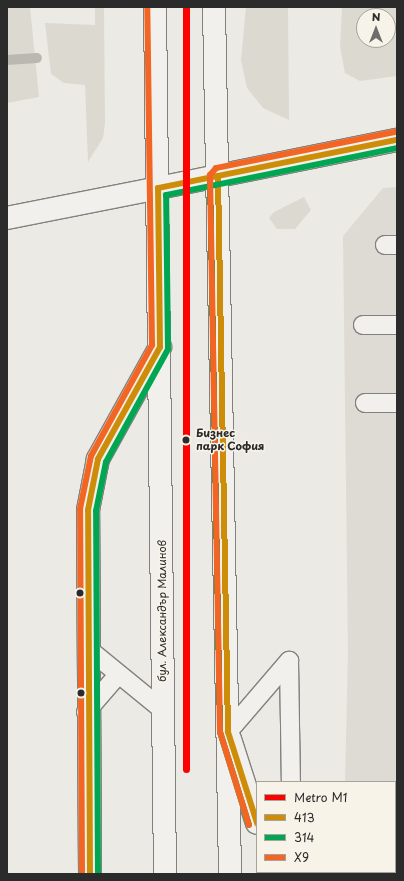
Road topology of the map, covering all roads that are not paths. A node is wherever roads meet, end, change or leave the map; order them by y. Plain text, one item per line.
1 (155, 7) edge
2 (214, 7) edge
3 (397, 140) edge
4 (218, 176) junction
5 (158, 188) junction
6 (7, 218) edge
7 (363, 325) dead end
8 (397, 325) edge
9 (160, 347) junction
10 (365, 403) dead end
11 (397, 403) edge
12 (87, 648) junction
13 (117, 676) junction
14 (163, 710) junction
15 (86, 712) junction
16 (228, 732) junction
17 (291, 781) edge
18 (256, 820) edge
19 (90, 874) edge
20 (165, 874) edge
21 (230, 874) edge

1 - 5 main road, бул. Александър Малинов
2 - 4 main road
3 - 4 main road
4 - 5 main road
4 - 16 main road
5 - 6 main road
5 - 9 main road, бул. Александър Малинов
7 - 8 lane
9 - 12 main road, бул. Александър Малинов
9 - 14 main road, бул. Александър Малинов
10 - 11 lane
12 - 13 lane
12 - 15 main road, бул. Александър Малинов
13 - 14 lane
13 - 15 lane
14 - 20 main road, бул. Александър Малинов
15 - 19 main road, бул. Александър Малинов
16 - 17 lane
16 - 18 main road
16 - 21 main road

